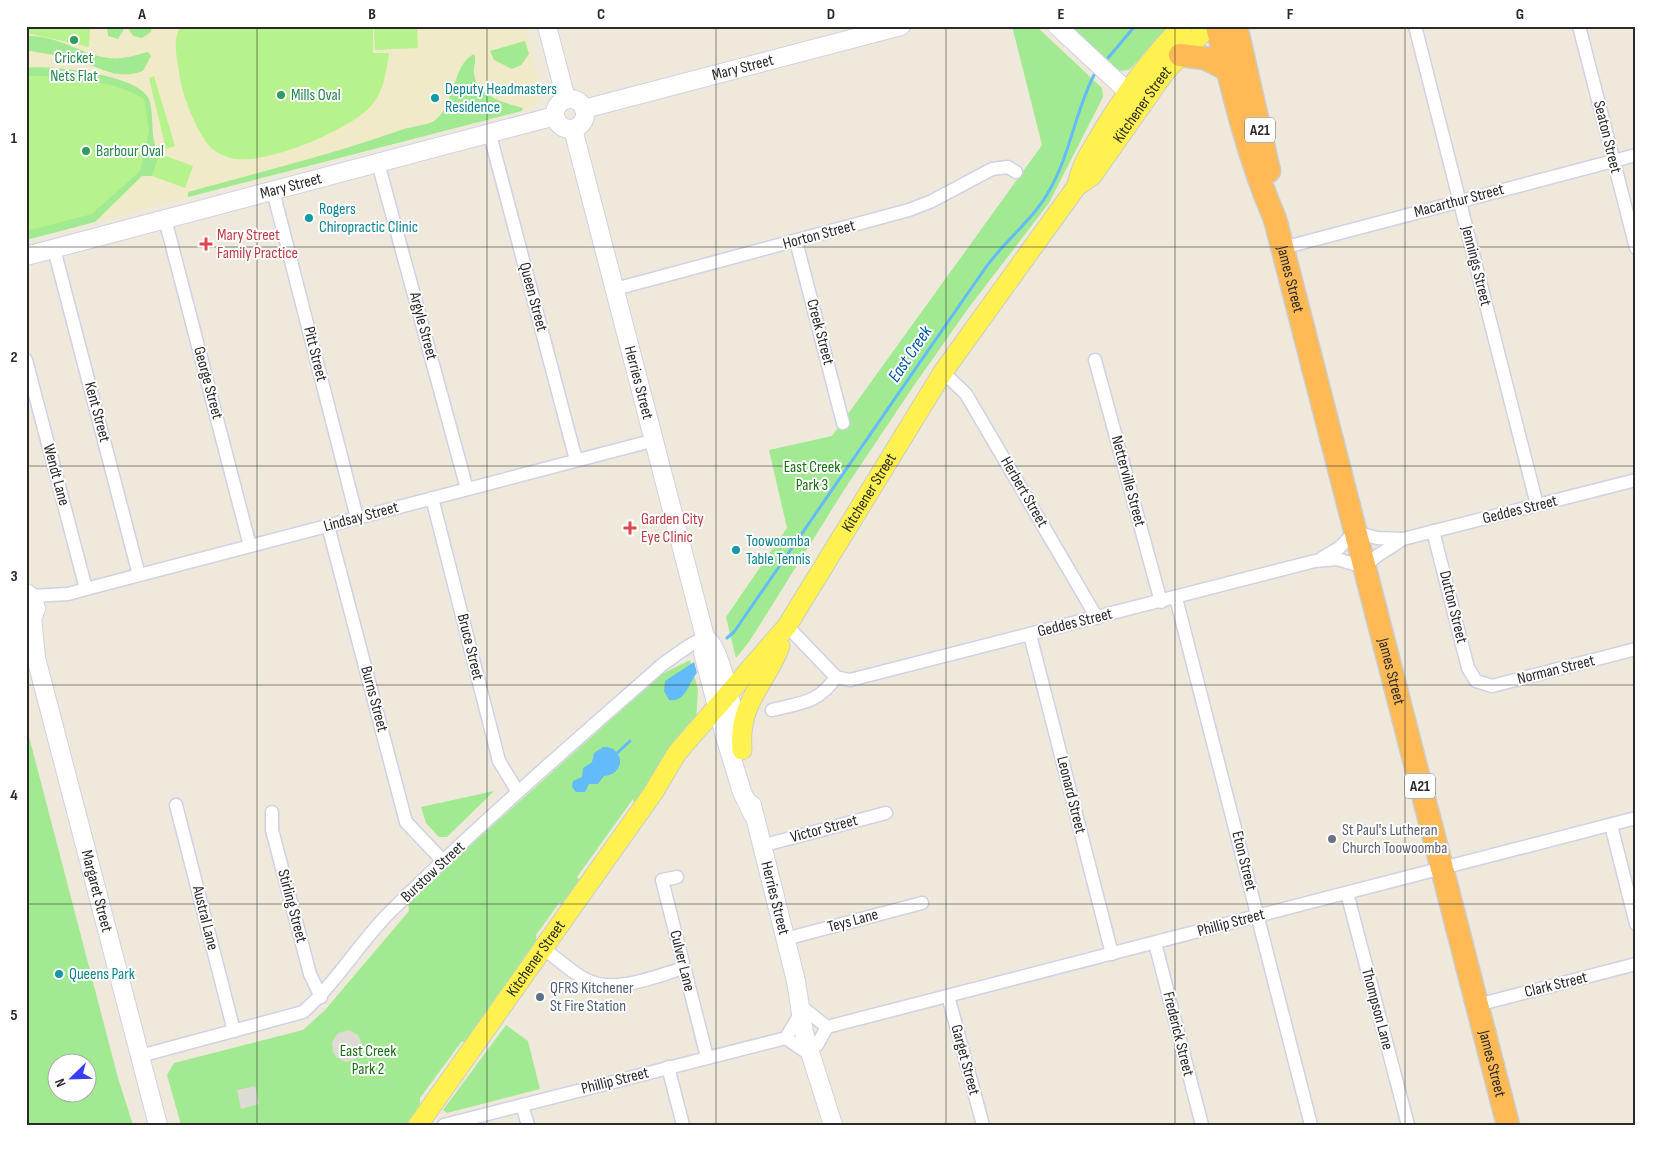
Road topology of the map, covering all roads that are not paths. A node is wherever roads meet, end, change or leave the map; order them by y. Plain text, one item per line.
1 (547, 26) edge
2 (901, 26) edge
3 (1057, 26) edge
4 (1183, 26) edge
5 (1209, 26) edge
6 (1217, 26) edge
7 (1415, 26) edge
8 (1579, 26) edge
9 (1241, 32) edge
10 (1180, 55) junction
11 (1228, 70) junction
12 (1128, 91) junction
13 (566, 99) junction
14 (1144, 102) junction
15 (584, 109) junction
16 (555, 116) junction
17 (573, 129) junction
18 (490, 135) junction
19 (1636, 155) edge
20 (1613, 161) junction
21 (378, 163) junction
22 (1016, 172) dead end
23 (1077, 186) junction
24 (273, 191) junction
25 (1460, 201) junction
26 (165, 219) junction
27 (1275, 219) junction
28 (796, 241) junction
29 (1282, 246) junction
30 (1636, 248) edge
31 (54, 249) junction
32 (26, 256) edge
33 (616, 289) junction
34 (26, 360) edge
35 (1095, 360) dead end
36 (944, 372) junction
37 (843, 423) dead end
38 (655, 440) junction
39 (576, 460) junction
40 (1636, 480) edge
41 (467, 489) junction
42 (432, 498) junction
43 (1537, 505) junction
44 (357, 518) junction
45 (328, 526) junction
46 (1433, 531) junction
47 (1355, 532) junction
48 (1403, 539) junction
49 (250, 546) junction
50 (1315, 561) junction
51 (1364, 567) junction
52 (139, 576) junction
53 (86, 590) junction
54 (1176, 598) junction
55 (1161, 602) junction
56 (30, 607) edge
57 (1097, 618) junction
58 (787, 626) junction
59 (1030, 635) junction
60 (705, 637) junction
61 (26, 639) edge
62 (1636, 649) edge
63 (778, 651) junction
64 (36, 658) junction
65 (836, 677) junction
66 (1476, 681) joint
67 (724, 708) junction
68 (772, 710) dead end
69 (742, 750) junction
70 (518, 792) junction
71 (176, 805) dead end
72 (272, 812) dead end
73 (886, 813) dead end
74 (753, 815) junction
75 (1636, 818) edge
76 (1611, 825) junction
77 (761, 846) junction
78 (443, 861) junction
79 (1441, 868) junction
80 (677, 877) dead end
81 (1347, 893) junction
82 (922, 903) dead end
83 (1258, 916) junction
84 (1636, 924) edge
85 (785, 939) junction
86 (1155, 943) junction
87 (544, 949) junction
88 (1112, 954) junction
89 (1636, 964) edge
90 (684, 968) junction
91 (948, 996) junction
92 (321, 997) junction
93 (1477, 1005) junction
94 (804, 1012) junction
95 (826, 1027) junction
96 (234, 1031) junction
97 (786, 1038) junction
98 (814, 1050) junction
99 (140, 1056) junction
100 (707, 1057) junction
101 (668, 1067) junction
102 (522, 1105) junction
103 (158, 1125) edge
104 (418, 1125) edge
105 (444, 1125) edge
106 (528, 1125) edge
107 (683, 1125) edge
108 (833, 1125) edge
109 (983, 1125) edge
110 (1202, 1125) edge
111 (1311, 1125) edge
112 (1408, 1125) edge
113 (1508, 1125) edge

1 - 13 main road
2 - 15 main road, Mary Street
3 - 12 main road
4 - 12 main road, Kitchener Street
5 - 10 main road, Kitchener Street
6 - 11 highway, James Street / A21
7 - 25 street, Jennings Street
8 - 20 street, Seaton Street
9 - 27 highway, James Street / A21
10 - 11 highway
10 - 14 main road, Kitchener Street
11 - 27 highway, James Street / A21
12 - 14 main road
12 - 23 main road, Kitchener Street
13 - 15 main road
13 - 16 main road
14 - 23 main road, Kitchener Street
15 - 17 main road
16 - 17 main road
16 - 18 main road, Mary Street
17 - 33 main road, Herries Street
18 - 21 main road, Mary Street
18 - 39 street, Queen Street
19 - 20 street, Macarthur Street
20 - 25 street, Macarthur Street
20 - 30 street, Seaton Street
21 - 24 main road, Mary Street
21 - 41 street, Argyle Street
22 - 28 street, Horton Street
23 - 36 main road, Kitchener Street
24 - 26 main road, Mary Street
24 - 44 street, Pitt Street
25 - 29 street, Macarthur Street
25 - 43 street, Jennings Street
26 - 31 main road, Mary Street
26 - 49 street, George Street
27 - 29 highway, James Street / A21
28 - 33 street, Horton Street
28 - 37 street, Creek Street
29 - 47 highway, James Street / A21
31 - 32 main road, Mary Street
31 - 52 street, Kent Street
33 - 38 main road, Herries Street
34 - 53 street, Wendt Lane
35 - 55 street, Netterville Street
36 - 57 street, Herbert Street
36 - 58 main road, Kitchener Street
38 - 39 street, Lindsay Street
38 - 60 main road, Herries Street
39 - 41 street, Lindsay Street
40 - 43 street, Geddes Street
41 - 42 street, Lindsay Street
42 - 44 street, Lindsay Street
42 - 70 street, Bruce Street
43 - 46 street, Geddes Street
44 - 45 street, Lindsay Street
45 - 49 street, Lindsay Street
45 - 78 street, Burns Street
46 - 48 street, Geddes Street
46 - 66 street, Dutton Street
47 - 48 street, Geddes Street
47 - 50 street, Geddes Street
47 - 51 highway, James Street / A21
48 - 51 street, Geddes Street
49 - 52 street, Lindsay Street
50 - 51 street, Geddes Street
50 - 54 street, Geddes Street
51 - 79 highway, James Street / A21
52 - 53 street, Lindsay Street
53 - 56 street, Lindsay Street
54 - 55 street, Geddes Street
54 - 83 street, Eton Street
55 - 57 street, Geddes Street
56 - 64 main road, Margaret Street
57 - 59 street, Geddes Street
58 - 63 main road
58 - 65 street
58 - 67 main road, Kitchener Street
59 - 65 street, Geddes Street
59 - 88 street, Leonard Street
60 - 67 main road, Herries Street
60 - 70 street, Burstow Street
61 - 64 main road, Margaret Street
62 - 66 street, Norman Street
63 - 67 main road, Kitchener Street
63 - 69 main road
64 - 99 main road, Margaret Street
65 - 68 street
67 - 69 main road, Herries Street
67 - 74 main road, Herries Street
67 - 87 main road, Kitchener Street
69 - 74 main road, Herries Street
70 - 78 street, Burstow Street
71 - 96 street, Austral Lane
72 - 92 street, Stirling Street
73 - 77 street, Victor Street
74 - 77 main road, Herries Street
75 - 76 street, Phillip Street
76 - 79 street, Phillip Street
76 - 84 street
77 - 85 main road, Herries Street
78 - 92 street, Burstow Street
79 - 81 street, Phillip Street
79 - 93 highway, James Street / A21
80 - 90 street, Culver Lane
81 - 83 street, Phillip Street
81 - 112 street, Thompson Lane
82 - 85 street, Teys Lane
83 - 86 street, Phillip Street
83 - 111 street, Eton Street
85 - 94 main road, Herries Street
86 - 88 street, Phillip Street
86 - 110 street, Frederick Street
87 - 90 street
87 - 104 main road, Kitchener Street
88 - 91 street, Phillip Street
89 - 93 street, Clark Street
90 - 100 street, Culver Lane
91 - 95 street, Phillip Street
91 - 109 street, Garget Street
92 - 96 street, Burstow Street
93 - 113 highway, James Street / A21
94 - 95 street
94 - 97 street
94 - 98 main road, Herries Street
95 - 98 street
96 - 99 street, Burstow Street
97 - 98 street
97 - 100 street, Phillip Street
98 - 108 main road, Herries Street
99 - 103 main road, Margaret Street
100 - 101 street, Phillip Street
101 - 102 street, Phillip Street
101 - 107 street
102 - 105 street, Phillip Street
102 - 106 street

